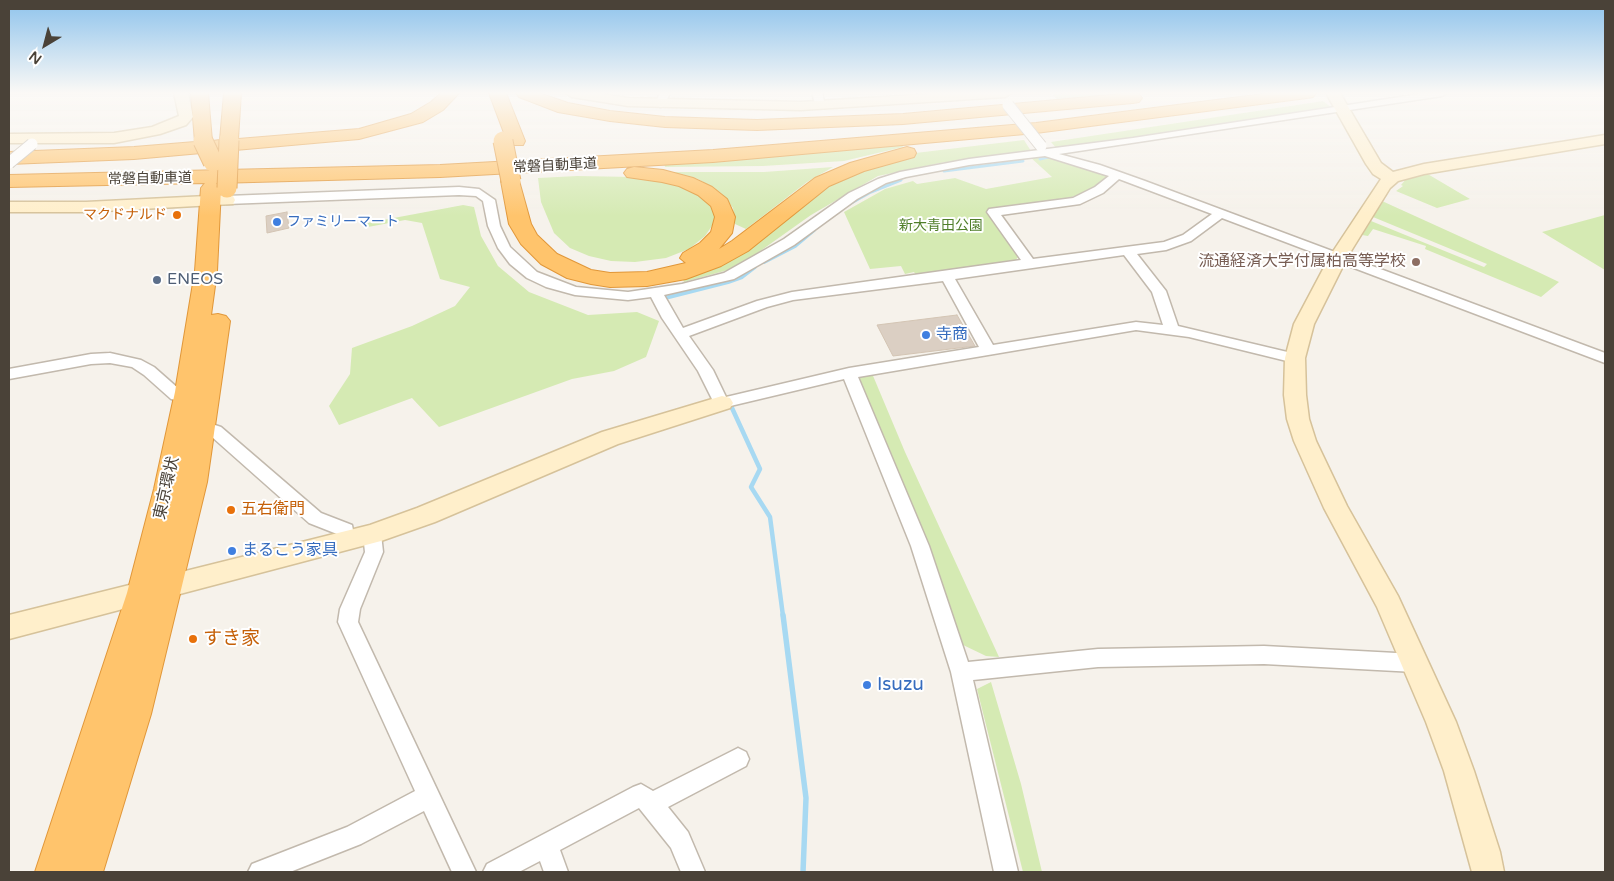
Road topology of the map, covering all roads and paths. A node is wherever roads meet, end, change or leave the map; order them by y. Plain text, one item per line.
1 (132, 134) edge
2 (214, 134) edge
3 (216, 134) edge
4 (218, 134) edge
5 (358, 134) edge
6 (507, 134) edge
7 (508, 134) edge
8 (840, 134) edge
9 (970, 134) edge
10 (1025, 134) edge
11 (1033, 134) edge
12 (1153, 134) edge
13 (1357, 134) edge
14 (9, 139) edge
15 (1605, 139) edge
16 (216, 141) junction
17 (510, 141) junction
18 (35, 142) junction
19 (1045, 149) junction
20 (9, 158) edge
21 (9, 163) edge
22 (9, 168) edge
23 (1116, 175) junction
24 (284, 176) junction
25 (1392, 178) junction
26 (9, 180) edge
27 (518, 181) junction
28 (218, 194) junction
29 (9, 207) edge
30 (1221, 213) junction
31 (1128, 251) junction
32 (1339, 256) junction
33 (1029, 263) junction
34 (947, 276) junction
35 (656, 293) junction
36 (1172, 329) junction
37 (680, 334) junction
38 (989, 350) junction
39 (1295, 358) junction
40 (1605, 358) edge
41 (849, 373) junction
42 (9, 374) edge
43 (199, 389) junction
44 (722, 403) junction
45 (201, 434) junction
46 (372, 534) junction
47 (346, 540) junction
48 (154, 590) junction
49 (9, 627) edge
50 (1415, 663) junction
51 (961, 672) junction
52 (738, 758) dead end
53 (428, 796) junction
54 (652, 804) junction
55 (547, 845) junction
56 (55, 872) edge
57 (83, 872) edge
58 (260, 872) edge
59 (464, 872) edge
60 (495, 872) edge
61 (556, 872) edge
62 (693, 872) edge
63 (1006, 872) edge
64 (1488, 872) edge

1 - 18 street
2 - 16 highway
3 - 16 highway, 東京環状
4 - 16 highway, 東京環状
5 - 20 highway
6 - 17 highway
7 - 17 highway
8 - 22 highway, 常磐自動車道
9 - 24 highway, 常磐自動車道
10 - 27 highway
11 - 19 street, bridge
12 - 19 street
13 - 25 street
14 - 18 street
15 - 25 street
16 - 28 highway, 東京環状, bridge
16 - 28 highway, 東京環状, bridge
17 - 27 highway, bridge
18 - 21 street, bridge
19 - 23 street
19 - 35 street
23 - 30 street
23 - 33 street
24 - 26 highway, 常磐自動車道
24 - 27 highway
25 - 32 street
28 - 29 street
28 - 35 street
28 - 43 highway, 東京環状
30 - 31 street
30 - 32 street
31 - 33 street
31 - 36 street
32 - 39 street
32 - 40 street
33 - 34 street
34 - 37 street
34 - 38 street
35 - 37 street
36 - 38 street
36 - 39 street
37 - 44 street
38 - 41 street
39 - 50 street
41 - 44 street
41 - 51 street
42 - 43 street
43 - 45 highway, 東京環状
43 - 48 highway, 東京環状
44 - 46 street
45 - 47 street
45 - 48 highway, 東京環状
46 - 47 street
46 - 53 street
47 - 48 street
48 - 49 street
48 - 56 highway, 東京環状
48 - 57 highway, 東京環状
50 - 51 street
50 - 64 street
51 - 63 street
52 - 54 street
53 - 58 street
53 - 59 street
54 - 55 street
54 - 62 street
55 - 60 street
55 - 61 street

